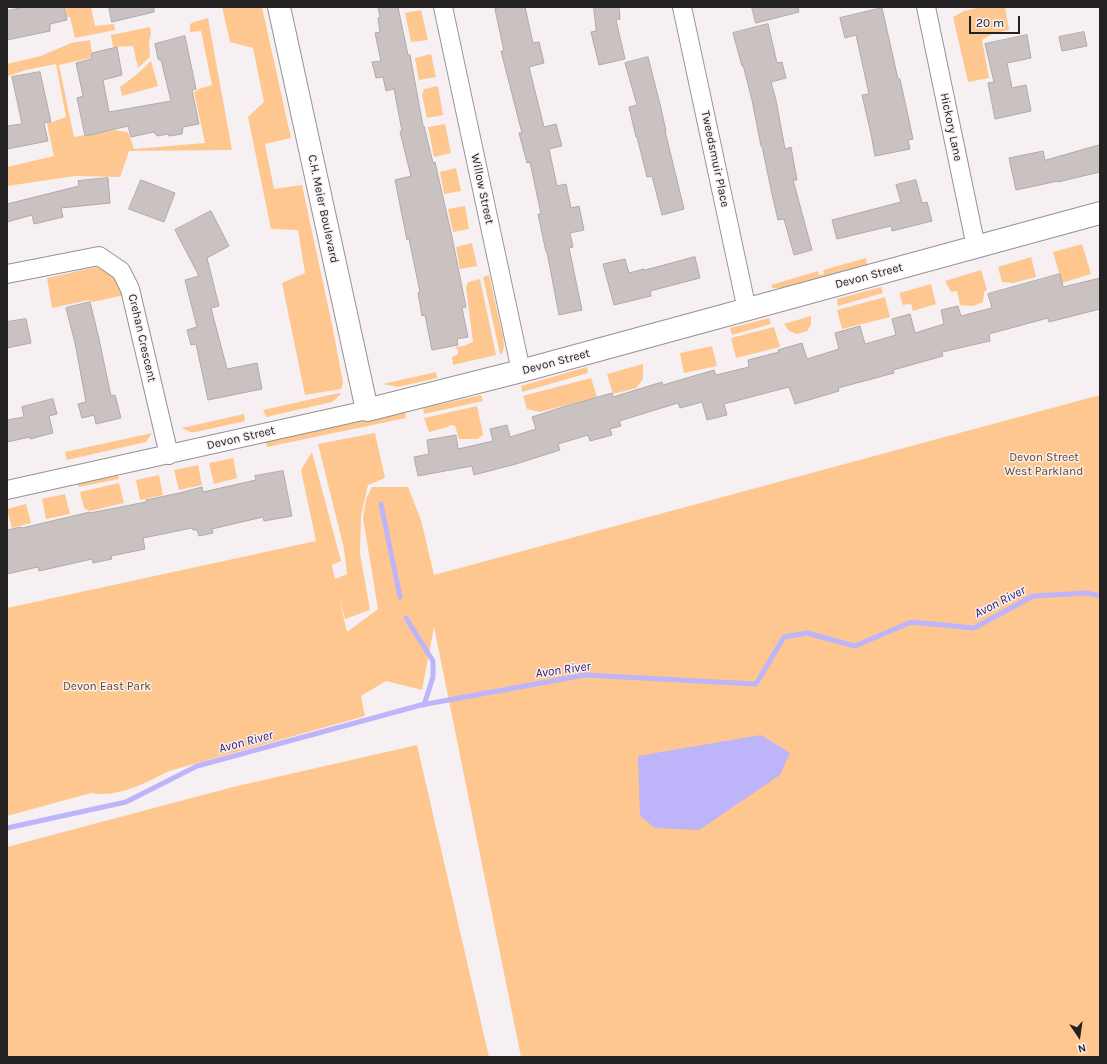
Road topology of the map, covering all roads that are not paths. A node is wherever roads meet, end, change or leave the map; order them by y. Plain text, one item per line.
1 (279, 7) edge
2 (443, 7) edge
3 (682, 7) edge
4 (929, 8) edge
5 (1100, 213) edge
6 (976, 247) junction
7 (7, 274) edge
8 (747, 310) junction
9 (521, 371) junction
10 (367, 410) junction
11 (169, 455) junction
12 (7, 490) edge

1 - 10 street, C.H. Meier Boulevard
2 - 9 street, Willow Street
3 - 8 street, Tweedsmuir Place
4 - 6 street, Hickory Lane
5 - 6 street, Devon Street
6 - 8 street, Devon Street
7 - 11 street, Crehan Crescent
8 - 9 street, Devon Street
9 - 10 street, Devon Street
10 - 11 street, Devon Street
11 - 12 street, Devon Street

